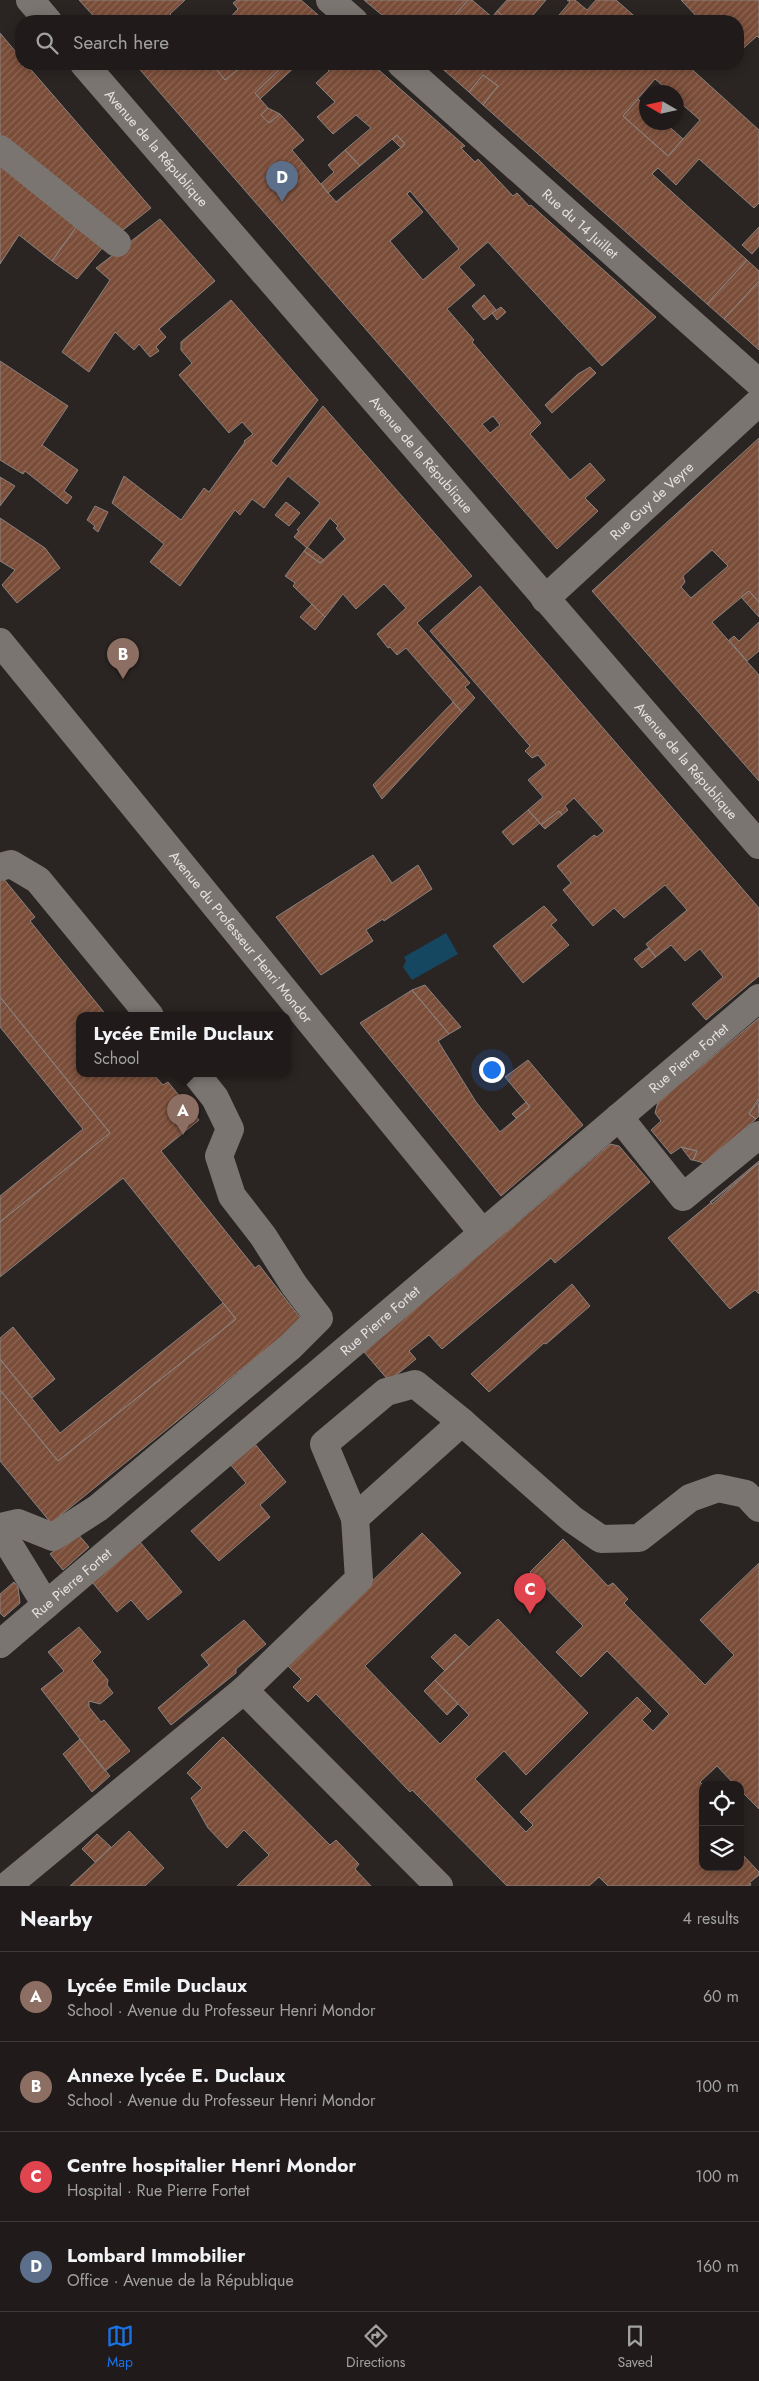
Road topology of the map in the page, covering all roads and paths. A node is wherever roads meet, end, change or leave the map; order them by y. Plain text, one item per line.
1 (30, 0) edge
2 (330, 0) edge
3 (43, 15) edge
4 (347, 15) edge
5 (89, 70) edge
6 (408, 70) edge
7 (0, 149) edge
8 (117, 243) dead end
9 (759, 384) edge
10 (759, 402) edge
11 (545, 598) junction
12 (0, 642) edge
13 (759, 845) edge
14 (0, 867) edge
15 (759, 998) edge
16 (147, 1012) edge
17 (198, 1077) edge
18 (619, 1117) junction
19 (759, 1135) edge
20 (482, 1232) junction
21 (462, 1422) junction
22 (759, 1508) edge
23 (356, 1518) junction
24 (0, 1529) edge
25 (46, 1605) junction
26 (0, 1644) edge
27 (244, 1690) junction
28 (7, 1886) edge
29 (439, 1886) edge

1 - 3 street
2 - 4 street
5 - 11 street, Avenue de la République
6 - 9 street, Rue du 14 Juillet
7 - 8 street
10 - 11 street, Rue Guy de Veyre
11 - 13 street, Avenue de la République
12 - 20 street, Avenue du Professeur Henri Mondor
14 - 16 street
15 - 18 street, Rue Pierre Fortet
17 - 24 street
18 - 19 street
18 - 20 street, Rue Pierre Fortet
20 - 25 street, Rue Pierre Fortet
21 - 22 street
21 - 23 street
21 - 23 street
23 - 27 street
24 - 25 street
25 - 26 street, Rue Pierre Fortet
27 - 28 street
27 - 29 street

